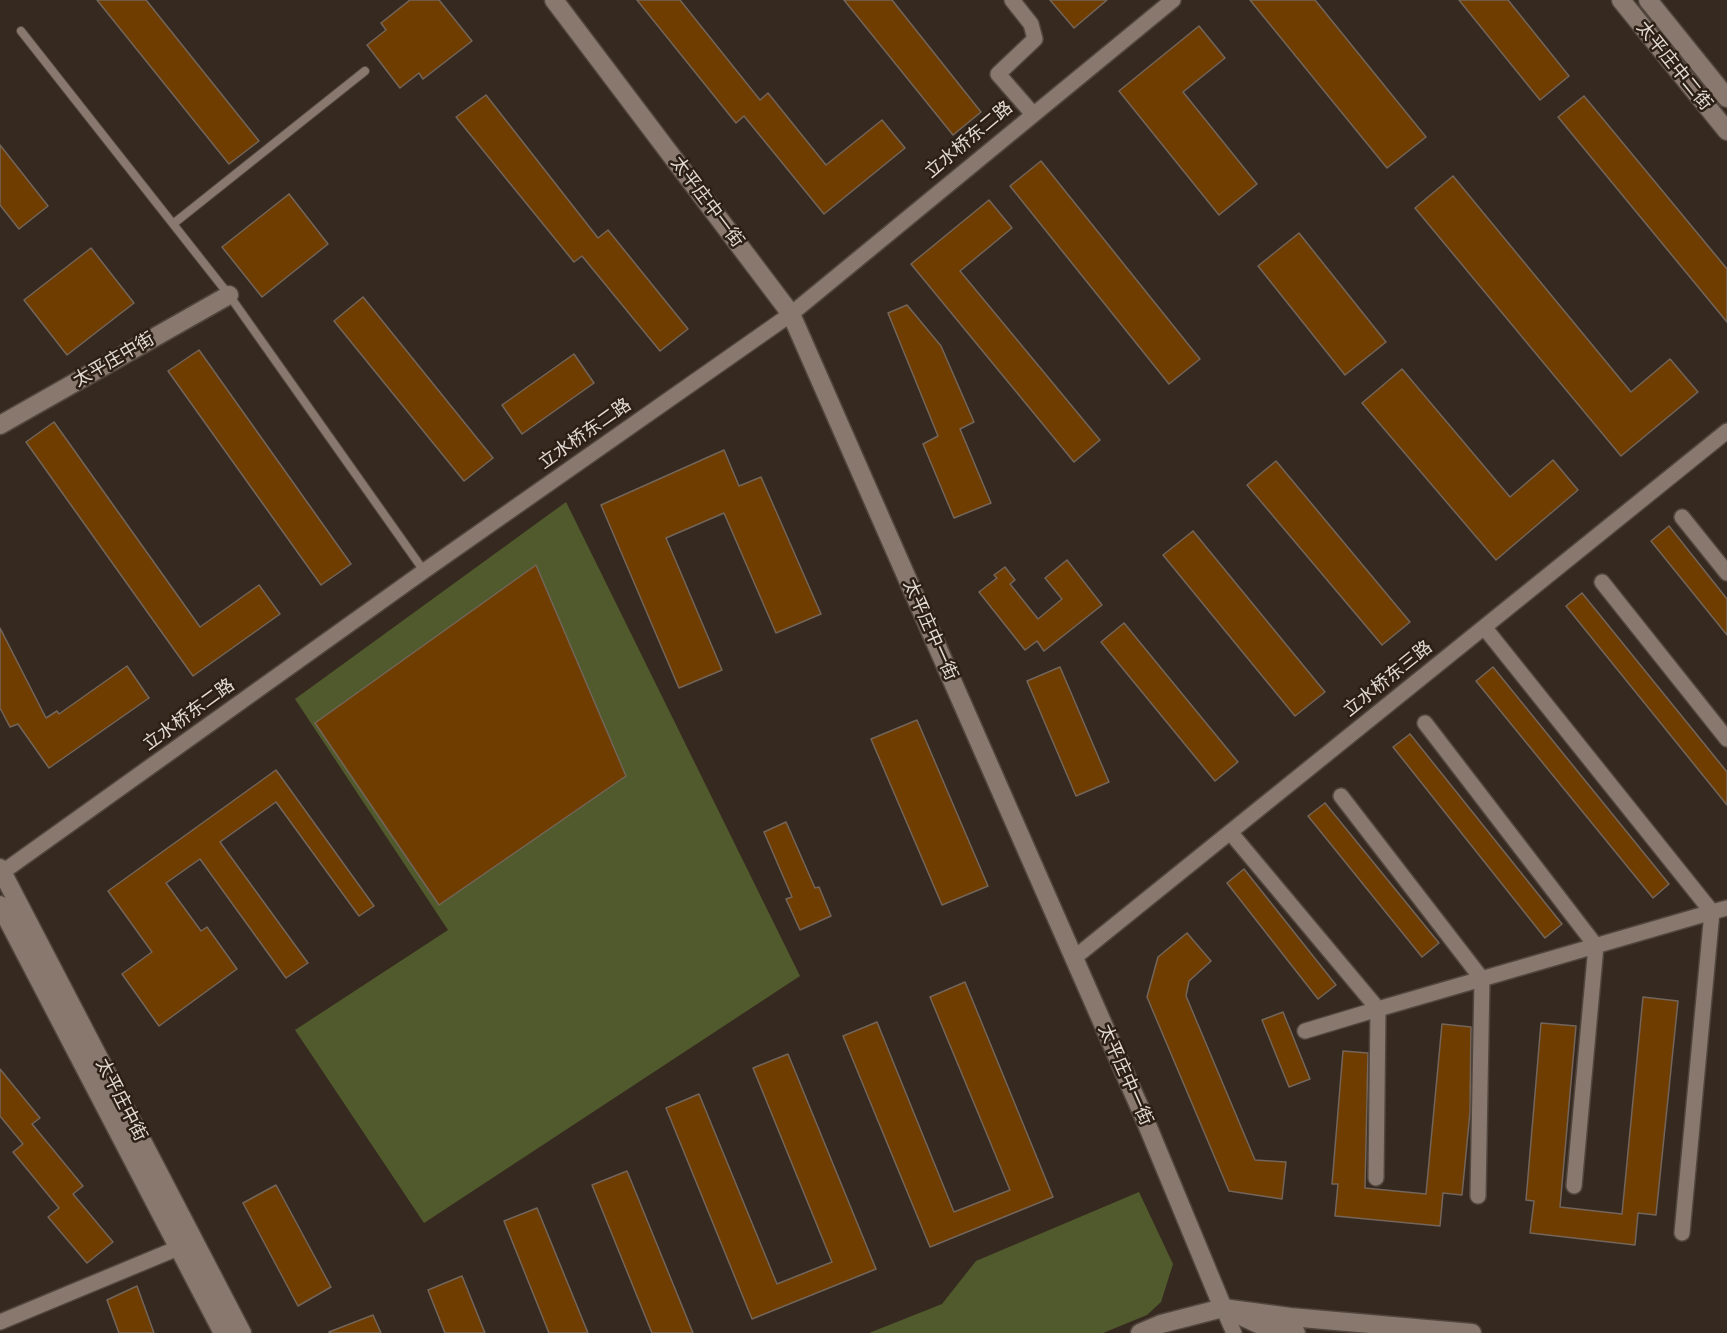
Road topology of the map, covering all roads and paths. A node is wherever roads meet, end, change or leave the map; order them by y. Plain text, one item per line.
1 (554, 0) edge
2 (1012, 0) edge
3 (1173, 0) edge
4 (1621, 0) edge
5 (1648, 0) edge
6 (21, 31) dead end
7 (365, 71) dead end
8 (1727, 98) edge
9 (1032, 113) junction
10 (1727, 131) edge
11 (173, 224) junction
12 (229, 296) junction
13 (791, 314) junction
14 (0, 425) edge
15 (1727, 431) edge
16 (1682, 517) dead end
17 (424, 571) junction
18 (1727, 573) edge
19 (1602, 582) dead end
20 (1484, 627) junction
21 (1425, 723) dead end
22 (1727, 739) edge
23 (1341, 796) dead end
24 (1230, 832) junction
25 (1, 872) edge
26 (0, 905) edge
27 (1727, 908) edge
28 (1712, 912) junction
29 (1596, 946) junction
30 (1074, 958) junction
31 (1482, 979) junction
32 (1378, 1009) junction
33 (1305, 1031) dead end
34 (1376, 1178) dead end
35 (1574, 1186) dead end
36 (1478, 1196) dead end
37 (1682, 1233) dead end
38 (178, 1248) junction
39 (1223, 1308) junction
40 (0, 1322) edge
41 (223, 1333) edge
42 (242, 1333) edge
43 (1140, 1333) edge
44 (1234, 1333) edge
45 (1296, 1333) edge
46 (1472, 1333) edge

1 - 13 street, 太平庄中一街
2 - 9 street
3 - 9 street, 立水桥东二路
4 - 10 street, 太平庄中二街
5 - 8 street, 太平庄中二街
6 - 11 lane
7 - 11 lane
9 - 13 street, 立水桥东二路
11 - 12 lane
12 - 14 street, 太平庄中街
12 - 17 lane
13 - 17 street, 立水桥东二路
13 - 30 street, 太平庄中一街
15 - 20 street, 立水桥东三路
16 - 18 street
17 - 25 street, 立水桥东二路
19 - 22 street
20 - 24 street, 立水桥东三路
20 - 28 street
21 - 29 street
23 - 31 street
24 - 30 street, 立水桥东三路
24 - 32 street
25 - 42 street, 太平庄中街
26 - 38 street, 太平庄中街
27 - 28 street
28 - 29 street
28 - 37 street
29 - 31 street
29 - 35 street
30 - 39 street, 太平庄中一街
31 - 32 street
31 - 36 street
32 - 33 street
32 - 34 street
38 - 40 street
38 - 41 street, 太平庄中街
39 - 43 street
39 - 44 street
39 - 45 street
39 - 46 street

